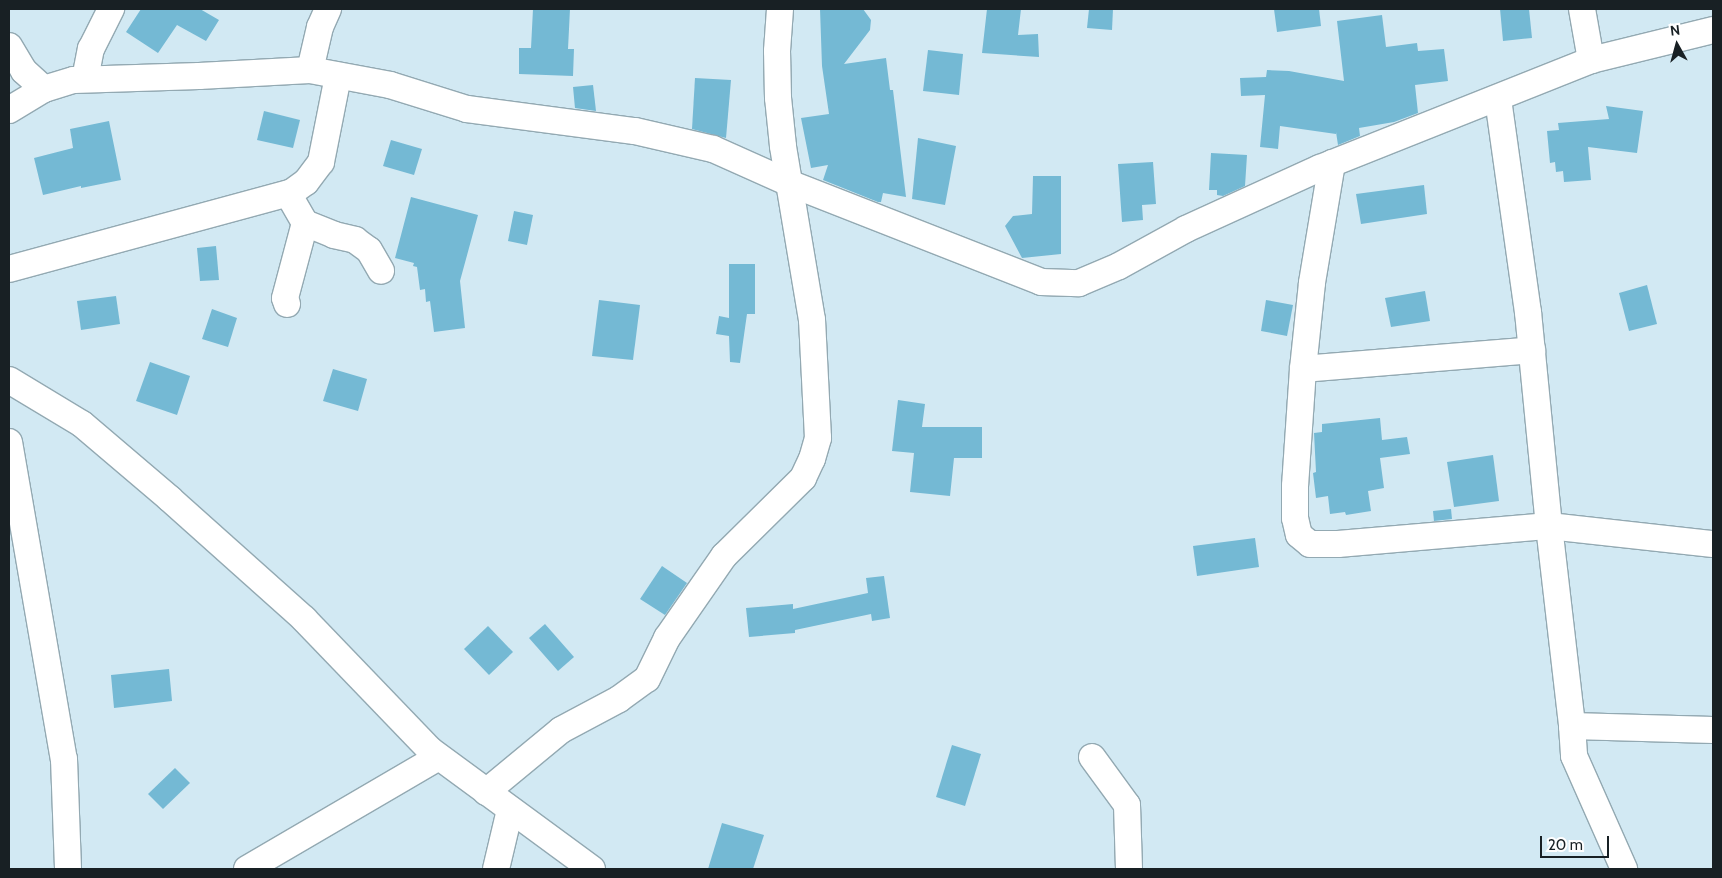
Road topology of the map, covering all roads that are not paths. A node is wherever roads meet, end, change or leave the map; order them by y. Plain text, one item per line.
1 (111, 9) edge
2 (328, 9) edge
3 (780, 9) edge
4 (1582, 9) edge
5 (1713, 30) edge
6 (9, 46) edge
7 (1591, 60) junction
8 (310, 70) junction
9 (338, 76) junction
10 (85, 79) junction
11 (44, 89) junction
12 (1498, 99) junction
13 (9, 110) edge
14 (1332, 163) junction
15 (789, 183) junction
16 (288, 193) junction
17 (305, 223) junction
18 (9, 269) edge
19 (381, 271) dead end
20 (287, 304) dead end
21 (1532, 350) junction
22 (1303, 369) junction
23 (9, 380) edge
24 (9, 442) edge
25 (1549, 526) junction
26 (1713, 544) edge
27 (1572, 726) junction
28 (1713, 730) edge
29 (439, 757) junction
30 (1092, 757) dead end
31 (486, 792) junction
32 (510, 810) junction
33 (68, 869) edge
34 (247, 869) edge
35 (496, 869) edge
36 (592, 869) edge
37 (1129, 869) edge
38 (1624, 869) edge

1 - 10 street
2 - 8 street
3 - 15 street
4 - 7 street
5 - 7 street
6 - 11 street
7 - 12 street
8 - 9 street
8 - 10 street
9 - 15 street
9 - 16 street
10 - 11 street
11 - 13 street
12 - 14 street
12 - 21 street
14 - 15 street
14 - 22 street
15 - 31 street
16 - 17 street
16 - 18 street
17 - 19 street
17 - 20 street
21 - 22 street
21 - 25 street
22 - 25 street
23 - 29 street
24 - 33 street
25 - 26 street
25 - 27 street
27 - 28 street
27 - 38 street
29 - 31 street
29 - 34 street
30 - 37 street
31 - 32 street
32 - 35 street
32 - 36 street

